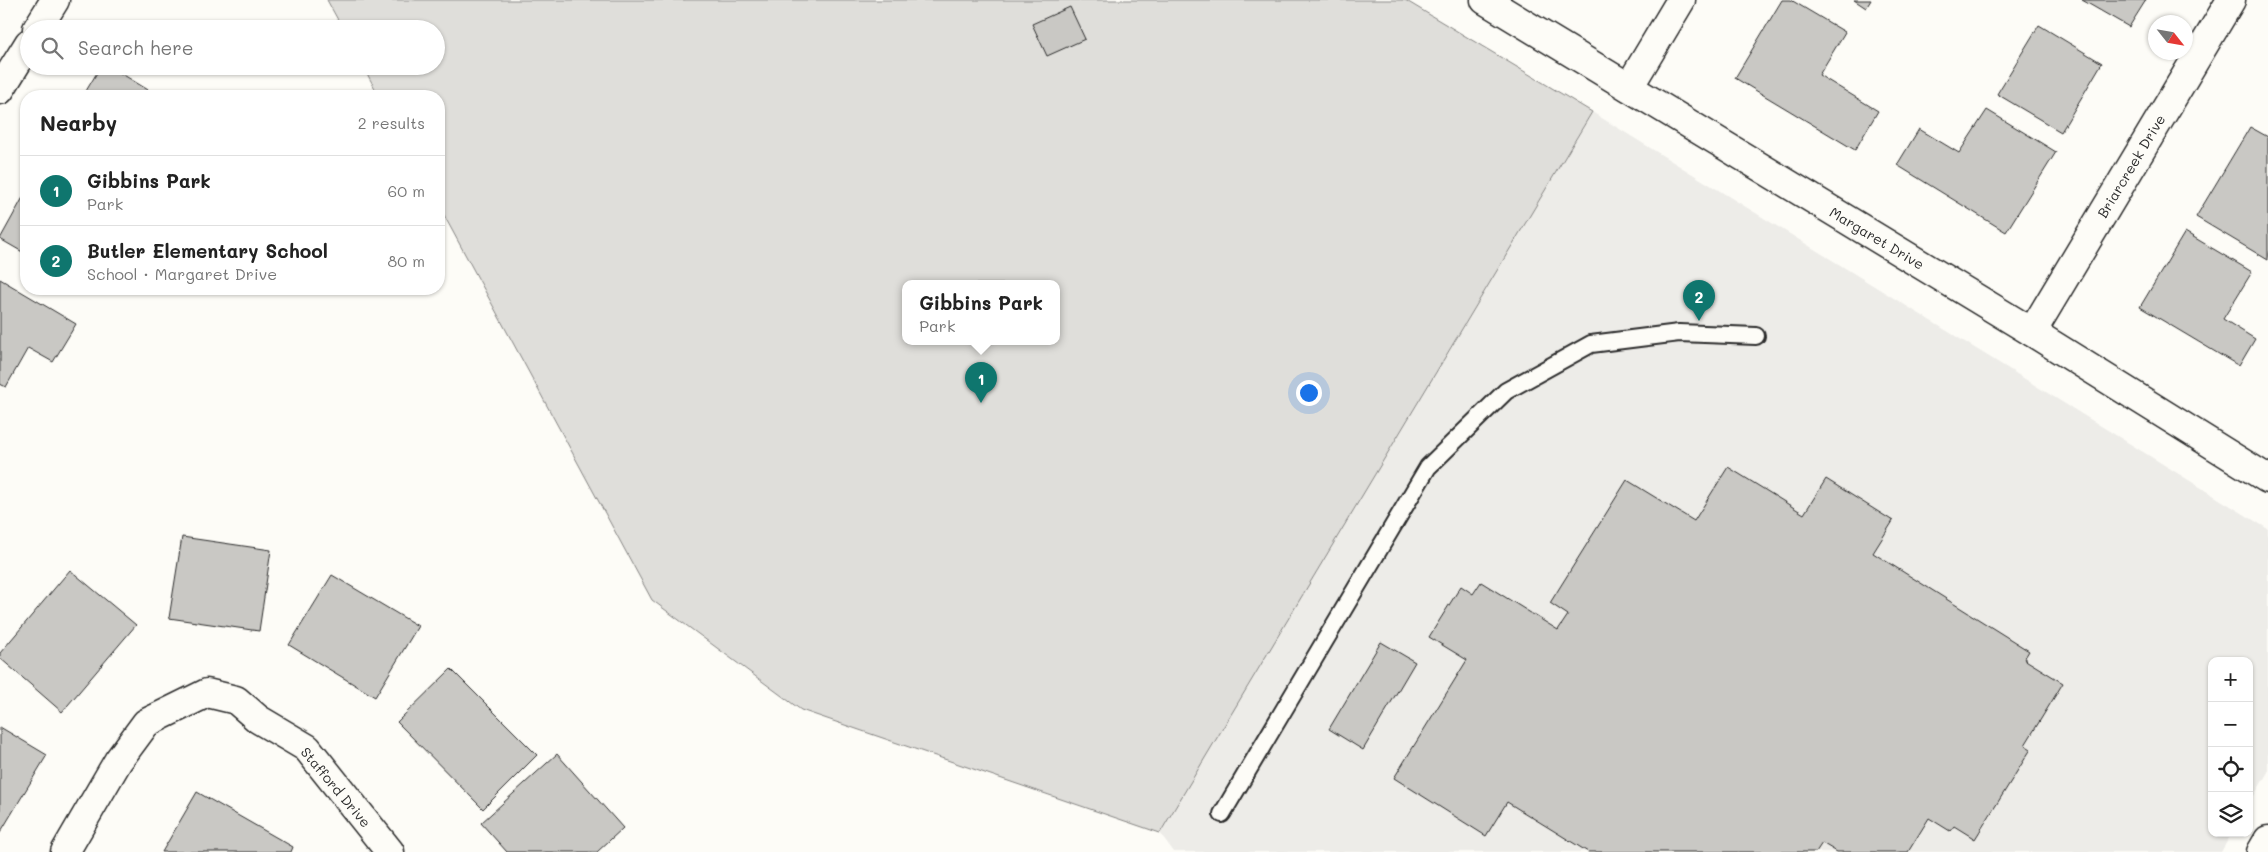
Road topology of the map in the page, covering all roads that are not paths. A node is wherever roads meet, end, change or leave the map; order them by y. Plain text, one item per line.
1 (55, 0) edge
2 (1485, 0) edge
3 (1681, 0) edge
4 (2231, 0) edge
5 (43, 20) edge
6 (20, 58) edge
7 (1629, 87) junction
8 (0, 90) edge
9 (2032, 332) junction
10 (1756, 336) dead end
11 (2268, 478) edge
12 (1222, 814) dead end
13 (2268, 840) edge
14 (65, 852) edge
15 (390, 852) edge
16 (2260, 852) edge

1 - 5 street
2 - 7 street, Margaret Drive
3 - 7 street
4 - 9 street, Briarcreek Drive
6 - 8 street
7 - 9 street, Margaret Drive
9 - 11 street, Margaret Drive
10 - 12 lane
13 - 16 street
14 - 15 street, Stafford Drive

